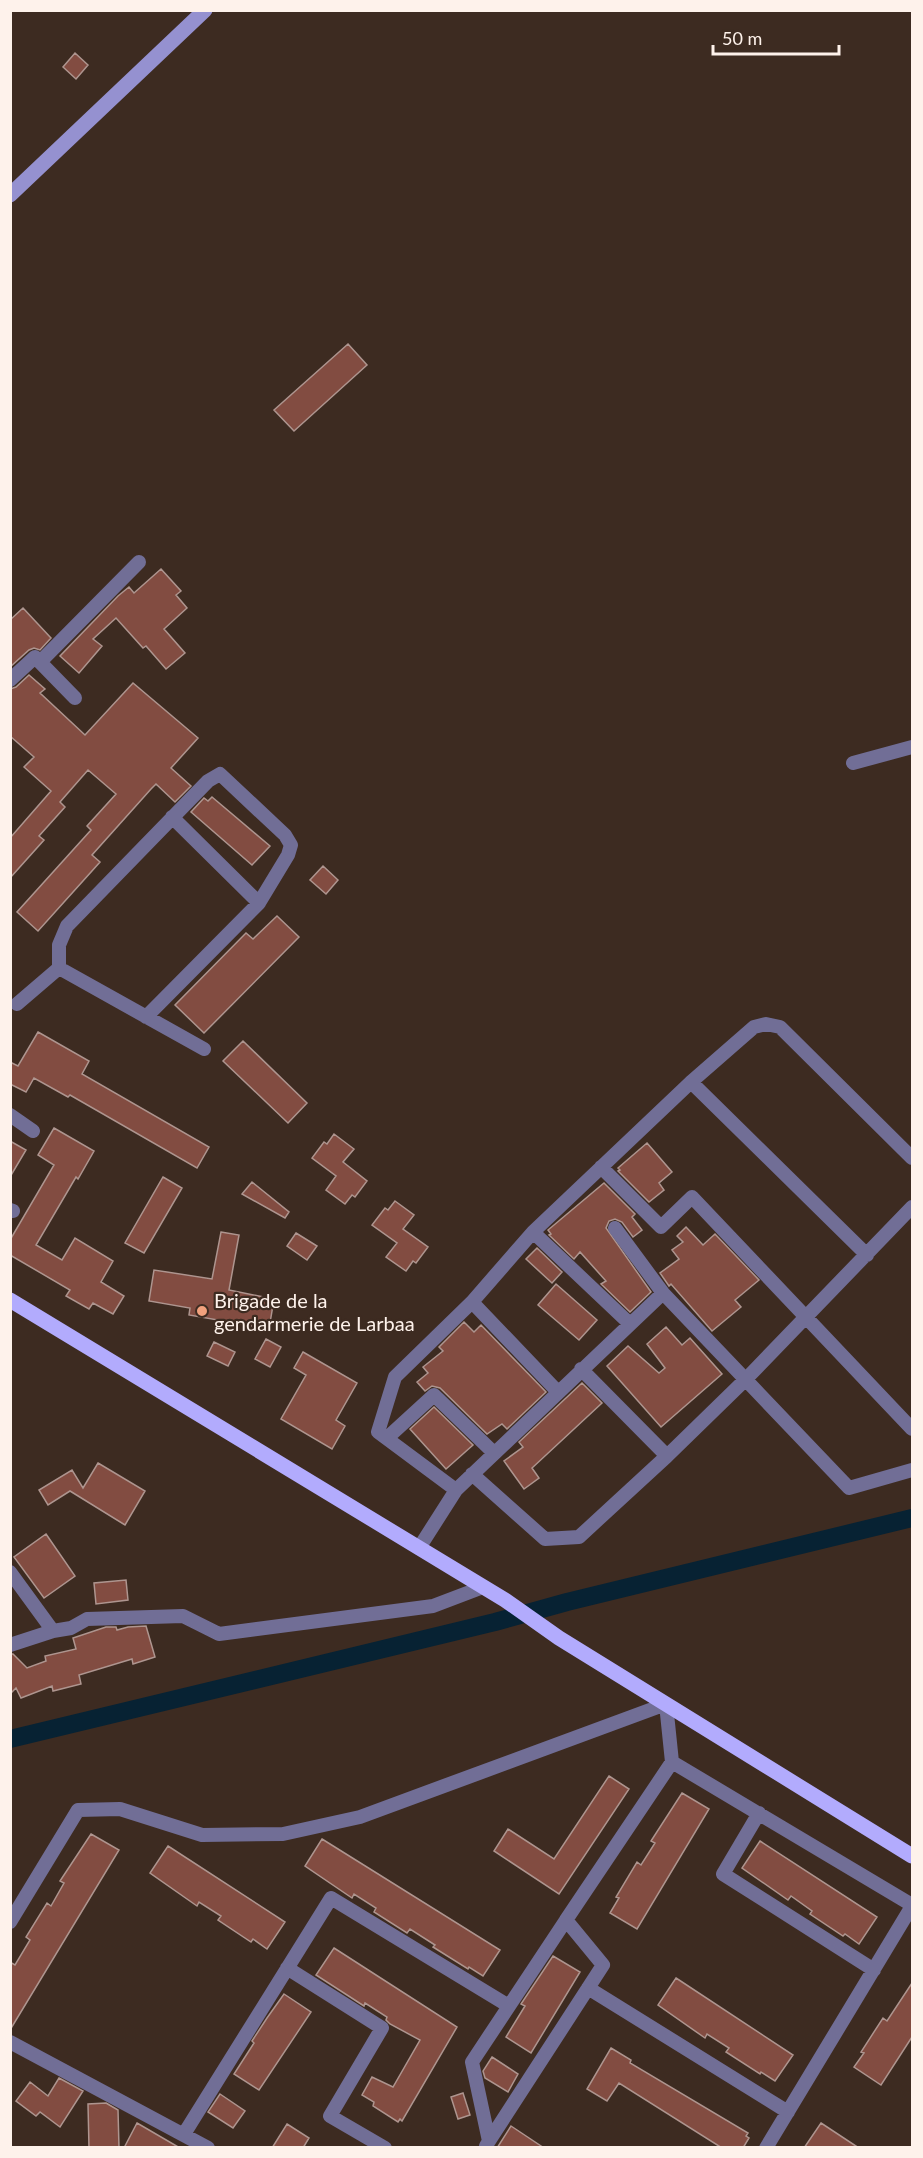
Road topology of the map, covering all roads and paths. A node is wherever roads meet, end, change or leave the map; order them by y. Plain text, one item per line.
1 (205, 10) edge
2 (10, 195) edge
3 (139, 562) dead end
4 (40, 662) junction
5 (10, 680) edge
6 (75, 698) dead end
7 (912, 747) edge
8 (854, 763) dead end
9 (172, 817) junction
10 (259, 903) junction
11 (59, 968) junction
12 (13, 1004) edge
13 (146, 1017) junction
14 (204, 1049) dead end
15 (691, 1082) junction
16 (10, 1115) edge
17 (33, 1131) dead end
18 (912, 1158) edge
19 (601, 1167) junction
20 (912, 1207) edge
21 (615, 1228) dead end
22 (533, 1232) junction
23 (867, 1255) junction
24 (663, 1293) junction
25 (10, 1300) edge
26 (472, 1302) junction
27 (807, 1317) junction
28 (629, 1323) junction
29 (581, 1369) junction
30 (745, 1380) junction
31 (558, 1392) junction
32 (912, 1429) edge
33 (387, 1438) junction
34 (494, 1453) junction
35 (667, 1456) junction
36 (912, 1470) edge
37 (472, 1474) junction
38 (456, 1490) junction
39 (419, 1548) junction
40 (10, 1572) edge
41 (483, 1587) junction
42 (53, 1631) junction
43 (10, 1645) edge
44 (666, 1704) junction
45 (672, 1762) junction
46 (759, 1814) junction
47 (912, 1856) edge
48 (912, 1906) edge
49 (566, 1920) junction
50 (10, 1922) edge
51 (287, 1968) junction
52 (874, 1970) junction
53 (588, 1988) junction
54 (509, 2006) junction
55 (10, 2042) edge
56 (788, 2112) junction
57 (184, 2134) junction
58 (487, 2144) edge
59 (208, 2148) edge
60 (385, 2148) edge
61 (766, 2148) edge

1 - 2 main road
3 - 4 street
4 - 5 street
4 - 6 street
7 - 8 street
9 - 10 street
9 - 10 street
9 - 11 street
10 - 13 street
11 - 12 street
11 - 13 street
13 - 14 street
15 - 18 street
15 - 19 street
15 - 23 street
16 - 17 street
19 - 22 street
19 - 27 street
20 - 23 street
21 - 24 street
22 - 26 street
22 - 28 street
23 - 27 street
24 - 28 street
24 - 30 street
25 - 39 main road
26 - 31 street
26 - 33 street
27 - 30 street
27 - 32 street
28 - 29 street
29 - 31 street
29 - 35 street
30 - 35 street
30 - 36 street
31 - 34 street
33 - 34 street
33 - 38 street
34 - 37 street
35 - 37 street
37 - 38 street
38 - 39 street
39 - 41 main road
40 - 42 street
41 - 42 street
41 - 44 main road
42 - 43 street
44 - 45 street
44 - 47 main road
44 - 50 street
45 - 46 street
45 - 49 street
46 - 48 street
46 - 52 street
48 - 52 street
49 - 53 street
49 - 54 street
51 - 54 street
51 - 57 street
51 - 60 street
52 - 56 street
53 - 56 street
53 - 58 street
54 - 58 street
55 - 57 street
56 - 61 street
57 - 59 street

